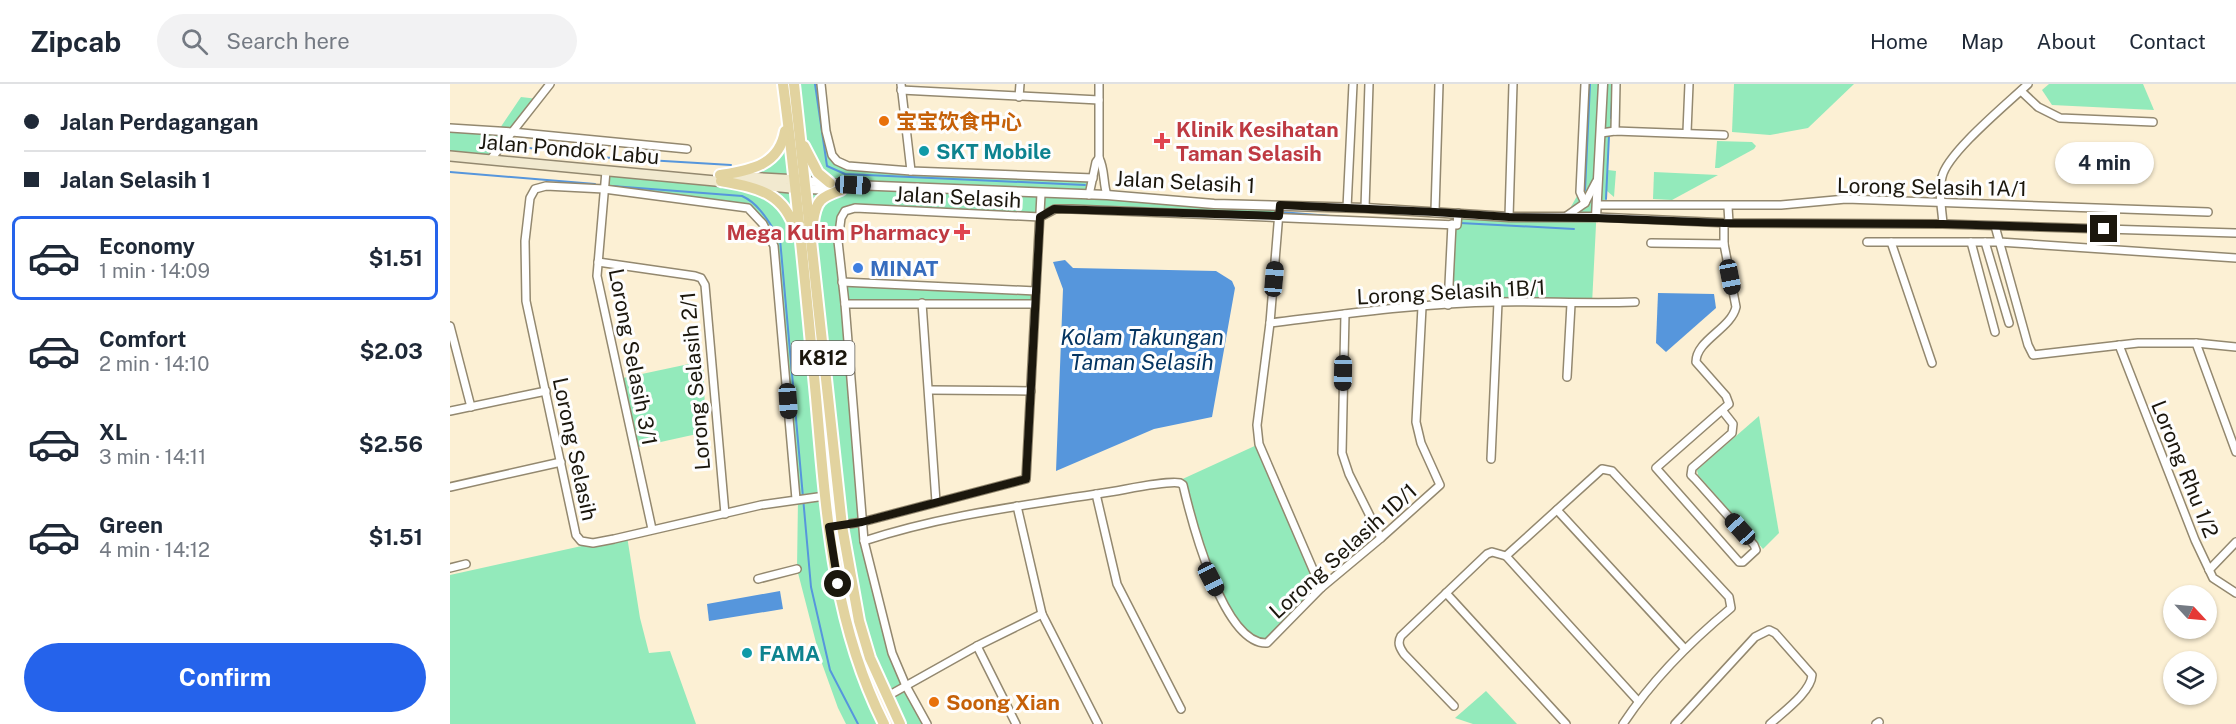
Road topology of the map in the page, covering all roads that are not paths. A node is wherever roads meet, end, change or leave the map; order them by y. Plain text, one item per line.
1 (550, 84) edge
2 (783, 84) edge
3 (794, 84) edge
4 (821, 84) edge
5 (1020, 84) edge
6 (1099, 84) edge
7 (1353, 84) edge
8 (1369, 84) edge
9 (1439, 84) edge
10 (1513, 84) edge
11 (1585, 84) edge
12 (1603, 84) edge
13 (1616, 84) edge
14 (1689, 84) edge
15 (2028, 84) edge
16 (901, 87) edge
17 (2021, 91) junction
18 (1019, 97) junction
19 (1099, 100) junction
20 (786, 111) junction
21 (2153, 122) dead end
22 (450, 128) edge
23 (1615, 131) junction
24 (512, 132) junction
25 (1687, 132) junction
26 (1601, 133) junction
27 (799, 135) junction
28 (1725, 135) dead end
29 (687, 149) dead end
30 (450, 156) edge
31 (1099, 158) junction
32 (491, 159) junction
33 (606, 171) junction
34 (911, 171) junction
35 (1598, 176) junction
36 (720, 178) junction
37 (1093, 178) junction
38 (830, 183) junction
39 (800, 185) junction
40 (853, 185) junction
41 (604, 189) junction
42 (841, 190) junction
43 (1041, 194) junction
44 (1089, 195) junction
45 (1107, 195) junction
46 (1585, 202) junction
47 (1941, 203) junction
48 (1280, 205) junction
49 (1597, 205) junction
50 (1728, 207) junction
51 (1347, 208) junction
52 (1365, 208) junction
53 (1435, 212) junction
54 (2208, 212) dead end
55 (1458, 213) junction
56 (1279, 216) junction
57 (1040, 217) junction
58 (1509, 217) junction
59 (1565, 217) junction
60 (1596, 218) junction
61 (1726, 223) junction
62 (1452, 224) junction
63 (1943, 224) junction
64 (1995, 226) junction
65 (2235, 233) edge
66 (810, 241) junction
67 (1867, 242) dead end
68 (1891, 242) junction
69 (1971, 242) junction
70 (1985, 242) junction
71 (1999, 242) junction
72 (1651, 243) dead end
73 (1724, 244) junction
74 (802, 252) junction
75 (2236, 258) edge
76 (598, 262) junction
77 (842, 282) junction
78 (1036, 291) junction
79 (1498, 302) junction
80 (1635, 302) dead end
81 (922, 303) junction
82 (845, 304) junction
83 (1035, 304) junction
84 (1571, 304) junction
85 (1448, 305) junction
86 (1422, 307) junction
87 (1345, 314) junction
88 (1270, 323) junction
89 (2009, 323) dead end
90 (450, 326) edge
91 (1995, 332) dead end
92 (2196, 343) junction
93 (2119, 345) junction
94 (2236, 347) edge
95 (1932, 363) dead end
96 (1568, 377) dead end
97 (930, 390) junction
98 (546, 391) junction
99 (1031, 391) junction
100 (471, 407) junction
101 (1722, 410) junction
102 (450, 411) edge
103 (2236, 452) edge
104 (1491, 459) dead end
105 (561, 462) junction
106 (450, 487) edge
107 (1096, 494) junction
108 (819, 496) junction
109 (796, 499) junction
110 (936, 502) junction
111 (1017, 506) junction
112 (1557, 510) junction
113 (725, 514) junction
114 (862, 522) junction
115 (842, 526) junction
116 (829, 527) junction
117 (652, 529) junction
118 (1381, 538) junction
119 (864, 541) junction
120 (2236, 542) edge
121 (1506, 556) junction
122 (466, 564) dead end
123 (450, 568) edge
124 (797, 569) dead end
125 (2209, 570) junction
126 (758, 579) dead end
127 (1321, 588) junction
128 (2236, 592) edge
129 (1446, 593) junction
130 (1042, 614) junction
131 (977, 646) junction
132 (1685, 649) junction
133 (906, 686) junction
134 (886, 697) junction
135 (1638, 701) junction
136 (1454, 706) dead end
137 (1181, 709) dead end
138 (884, 724) edge
139 (900, 724) edge
140 (927, 724) edge
141 (1016, 724) edge
142 (1098, 724) edge
143 (1566, 724) edge
144 (1623, 724) edge
145 (1675, 724) edge
146 (1770, 724) edge

1 - 24 street
2 - 20 main road, K812
3 - 27 main road, K812
4 - 34 street
5 - 18 street
6 - 19 street
7 - 51 street
8 - 52 street
9 - 53 street
10 - 58 street
11 - 46 street
12 - 26 street
13 - 23 street
14 - 25 street
15 - 17 street
16 - 18 street
16 - 34 street
17 - 21 street
17 - 47 street
18 - 19 street
19 - 31 street
20 - 36 main road
20 - 39 main road, K812
22 - 24 street
23 - 25 street
23 - 26 street
24 - 29 street
24 - 32 street
25 - 28 street
26 - 35 street
27 - 38 main road
27 - 39 main road, K812
30 - 32 main road, Jalan Pondok Labu
31 - 37 street
31 - 45 street
32 - 33 main road, Jalan Pondok Labu
33 - 36 main road, Jalan Pondok Labu
33 - 41 street, Lorong Selasih 3/1
34 - 37 street
35 - 46 street
35 - 49 street
36 - 39 main road, Jalan Pondok Labu
36 - 74 main road
37 - 44 street
38 - 39 street, Jalan Selasih 1
38 - 40 street, Jalan Selasih 1
39 - 42 street, Jalan Selasih 1
39 - 66 main road, K812
39 - 74 main road, K812
40 - 42 street, Jalan Selasih 1
40 - 43 street, Jalan Selasih 1
41 - 76 street, Lorong Selasih 3/1
41 - 98 street, Lorong Selasih
41 - 109 street
42 - 66 main road
43 - 44 street, Jalan Selasih 1
43 - 57 street
44 - 45 street, Jalan Selasih 1
45 - 48 street, Jalan Selasih 1
46 - 59 street
47 - 50 street, Lorong Selasih 1A/1
47 - 54 street, Lorong Selasih 1A/1
47 - 63 street
48 - 51 street, Jalan Selasih 1
48 - 56 street
49 - 50 street, Lorong Selasih 1A/1
49 - 60 street
50 - 61 street
51 - 52 street, Jalan Selasih 1
52 - 53 street, Jalan Selasih 1
53 - 55 street, Jalan Selasih 1
55 - 58 street, Jalan Selasih 1
55 - 62 street
56 - 57 street, Jalan Selasih
56 - 62 street, Jalan Selasih
56 - 88 street
57 - 77 street, Jalan Selasih
57 - 78 street
58 - 59 street, Jalan Selasih 1
59 - 60 street, Jalan Selasih 1
60 - 61 street, Jalan Selasih 1
61 - 63 street, Jalan Selasih 1
61 - 73 street
62 - 85 street
63 - 64 street, Jalan Selasih 1
64 - 65 street, Jalan Selasih 1
64 - 71 street
66 - 115 main road, K812
67 - 68 street
68 - 69 street
68 - 95 street
69 - 70 street
69 - 91 street
70 - 71 street
70 - 89 street
71 - 75 street
71 - 93 street
72 - 73 street
73 - 101 street
74 - 108 main road, K812
76 - 113 street, Lorong Selasih 2/1
76 - 117 street, Lorong Selasih 3/1
77 - 78 street
77 - 82 street, Jalan Selasih
78 - 83 street
79 - 84 street, Lorong Selasih 1B/1
79 - 85 street, Lorong Selasih 1B/1
79 - 104 street
80 - 84 street, Lorong Selasih 1B/1
81 - 82 street
81 - 83 street
81 - 97 street
82 - 114 street, Jalan Selasih
83 - 99 street
84 - 96 street
85 - 86 street, Lorong Selasih 1B/1
86 - 87 street, Lorong Selasih 1B/1
86 - 118 street, Lorong Selasih 1D/1
87 - 88 street, Lorong Selasih 1B/1
87 - 118 street
88 - 127 street
90 - 100 street
92 - 93 street
92 - 94 street
92 - 103 street
93 - 125 street, Lorong Rhu 1/2
97 - 99 street
97 - 110 street
98 - 100 street
98 - 105 street, Lorong Selasih
99 - 110 street
100 - 102 street
101 - 101 street
105 - 106 street
105 - 117 street, Lorong Selasih
107 - 111 street
107 - 127 street, Lorong Selasih 1D/1
107 - 137 street
108 - 109 street, Lorong Selasih
108 - 116 main road, K812
109 - 113 street, Lorong Selasih
110 - 114 street
111 - 119 street
111 - 130 street
112 - 121 street
112 - 132 street
112 - 132 street
113 - 117 street, Lorong Selasih
114 - 115 street
114 - 119 street, Jalan Selasih
115 - 116 street
115 - 134 main road, K812
116 - 138 main road, K812
118 - 127 street, Lorong Selasih 1D/1
119 - 133 street, Jalan Selasih
120 - 125 street
121 - 129 street
121 - 135 street
122 - 123 street
124 - 126 street
125 - 128 street, Lorong Rhu 1/2
129 - 136 street
129 - 143 street
130 - 131 street
130 - 142 street
131 - 133 street
131 - 141 street
132 - 135 street
133 - 134 street
133 - 140 street, Jalan Selasih
134 - 139 main road, K812
135 - 144 street
145 - 146 street

